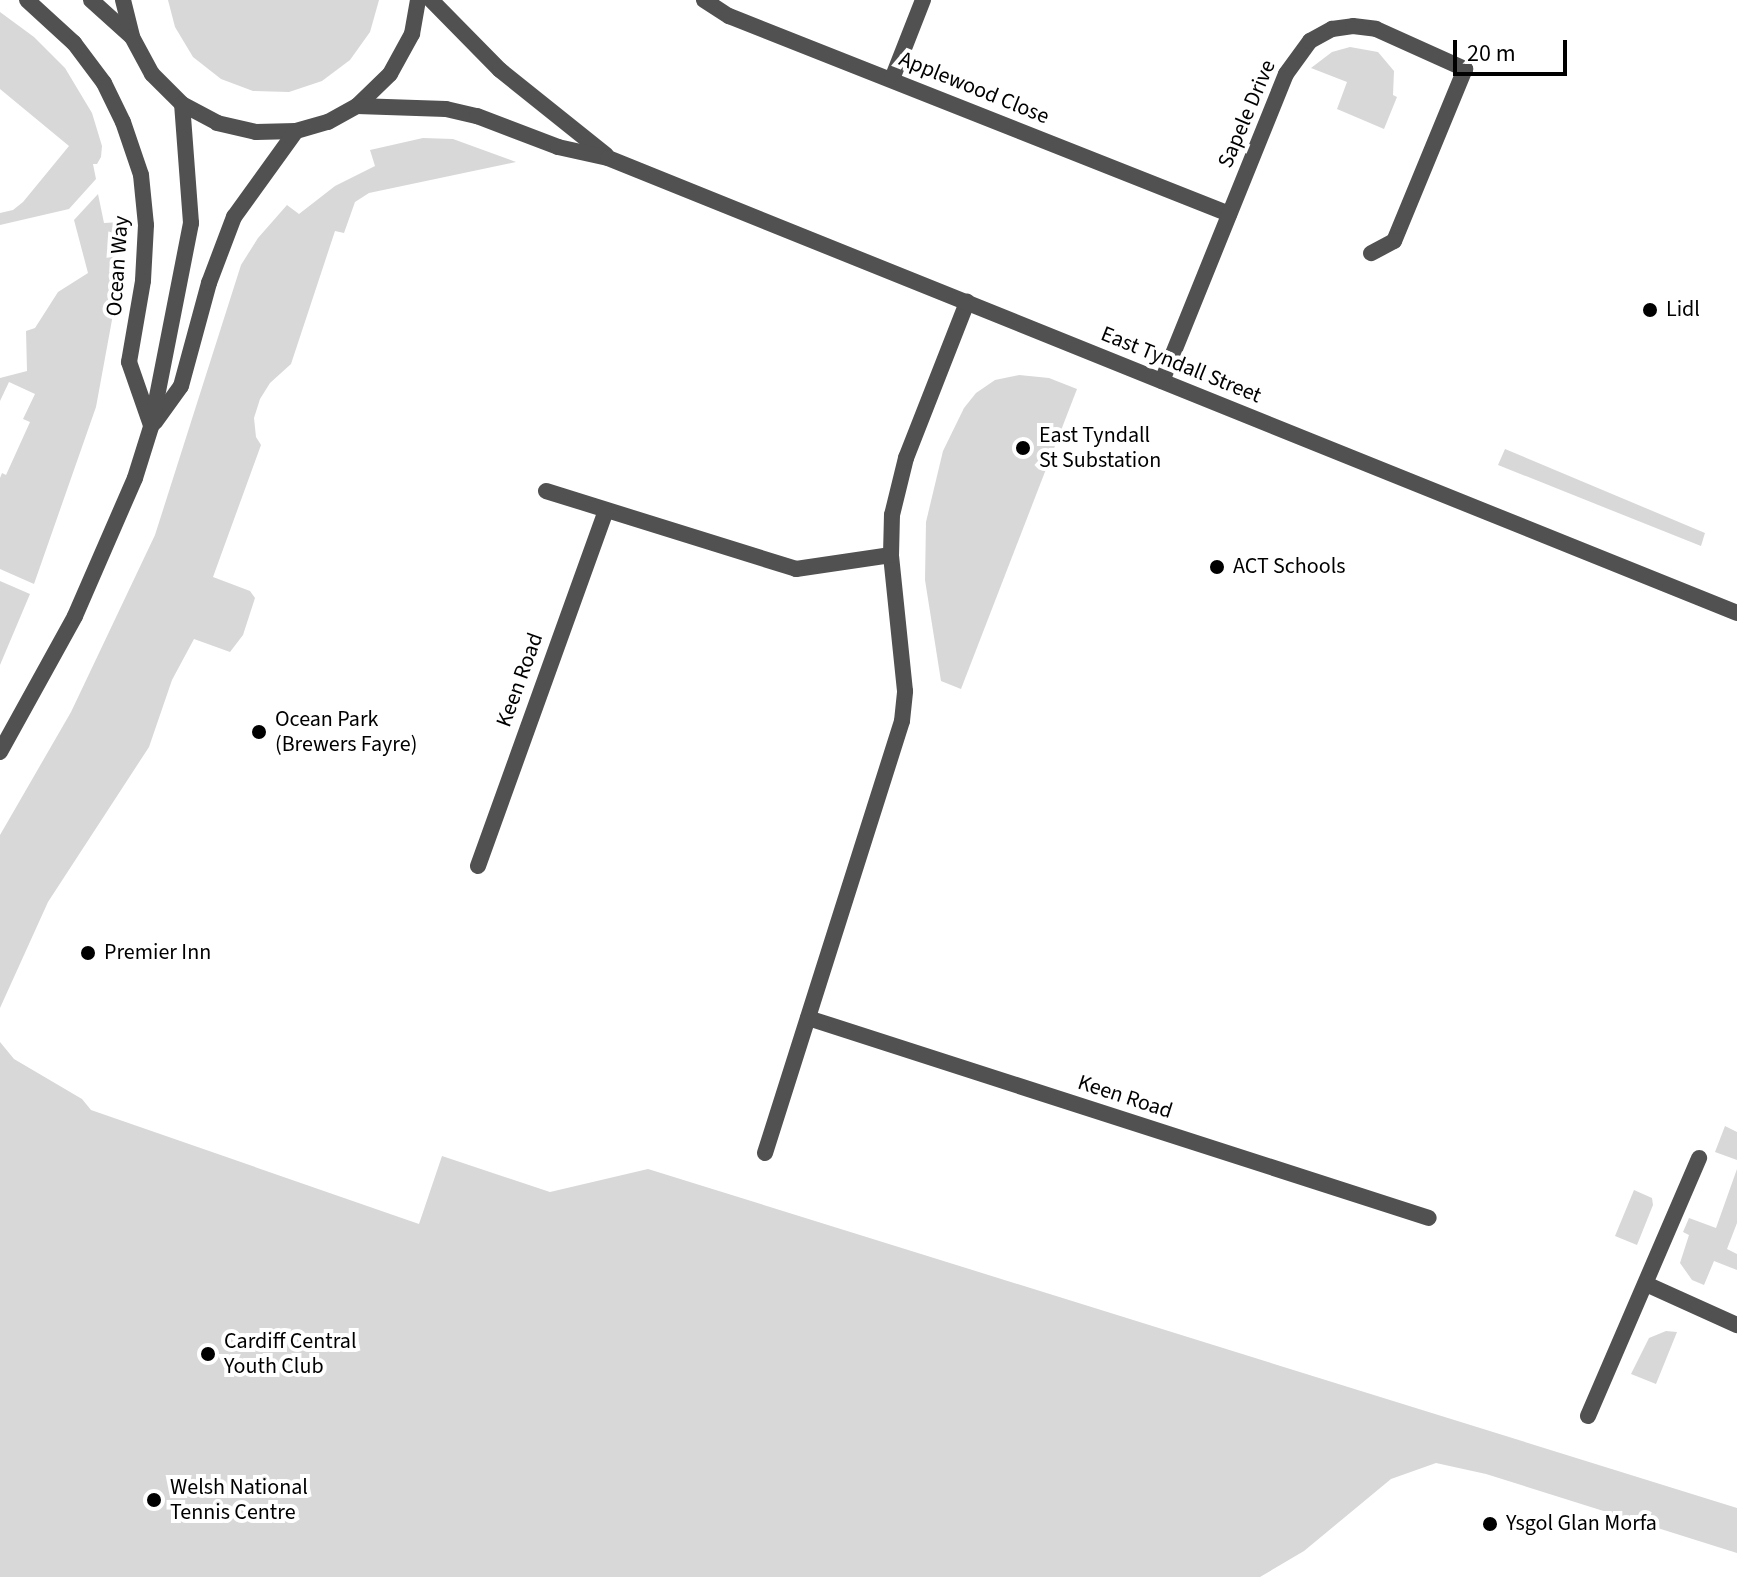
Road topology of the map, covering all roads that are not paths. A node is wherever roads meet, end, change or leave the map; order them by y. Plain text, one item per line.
1 (27, 0) edge
2 (91, 0) edge
3 (123, 0) edge
4 (418, 0) edge
5 (431, 0) edge
6 (704, 0) edge
7 (923, 0) edge
8 (132, 37) junction
9 (892, 79) junction
10 (182, 104) junction
11 (357, 106) junction
12 (296, 131) junction
13 (608, 158) junction
14 (1229, 214) junction
15 (1371, 253) dead end
16 (967, 302) junction
17 (1162, 381) junction
18 (151, 427) junction
19 (546, 491) dead end
20 (606, 511) junction
21 (891, 555) junction
22 (1737, 613) edge
23 (0, 752) edge
24 (478, 866) dead end
25 (808, 1018) junction
26 (765, 1153) dead end
27 (1699, 1158) dead end
28 (1429, 1218) dead end
29 (1646, 1284) junction
30 (1737, 1325) edge
31 (1588, 1416) dead end

1 - 18 street, Ocean Way
2 - 8 street
3 - 8 street
4 - 11 street
5 - 13 street, East Tyndall Street
6 - 9 street, Applewood Close
7 - 9 street
8 - 10 street
9 - 14 street, Applewood Close
10 - 12 street
10 - 18 street
11 - 12 street
11 - 13 street, East Tyndall Street
12 - 18 street
13 - 16 street, East Tyndall Street
14 - 15 street, Sapele Drive
14 - 17 street, Sapele Drive
16 - 17 street, East Tyndall Street
16 - 21 street
17 - 22 street, East Tyndall Street
18 - 23 street
19 - 20 street
20 - 21 street
20 - 24 street, Keen Road
21 - 25 street
25 - 26 street
25 - 28 street, Keen Road
27 - 29 street
29 - 30 street
29 - 31 street

